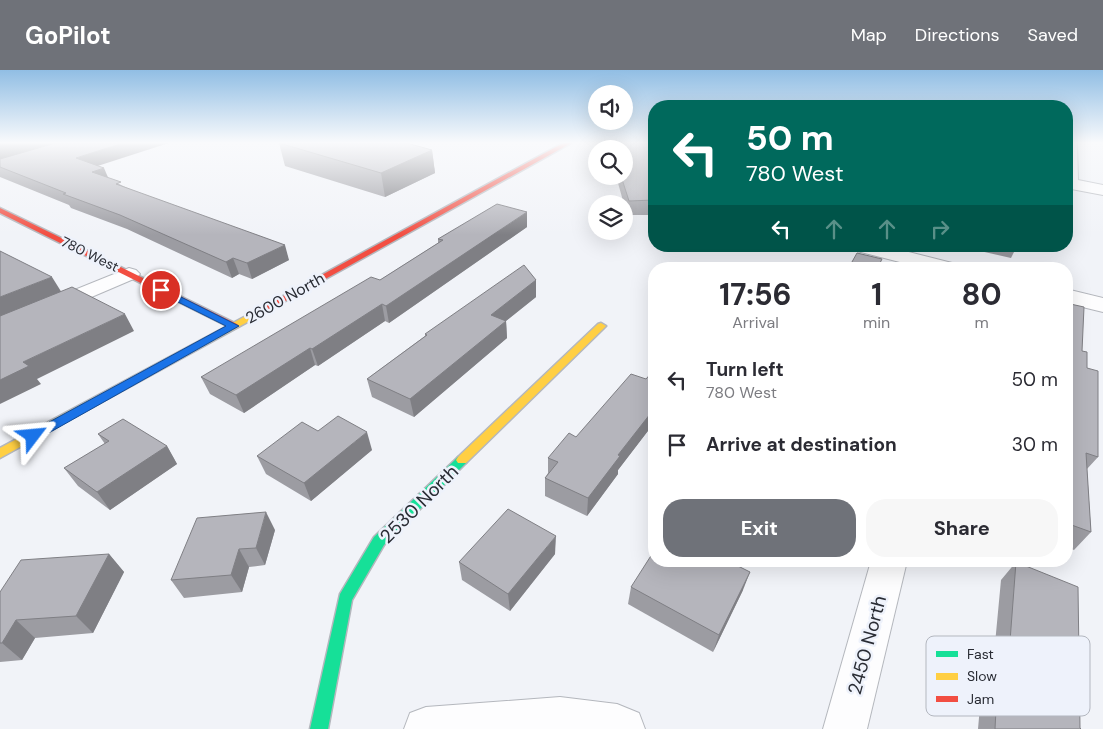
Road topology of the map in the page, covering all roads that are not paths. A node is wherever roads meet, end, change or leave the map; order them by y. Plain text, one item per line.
1 (514, 173) edge
2 (1073, 185) edge
3 (1103, 190) edge
4 (0, 210) edge
5 (884, 252) edge
6 (924, 262) edge
7 (129, 274) junction
8 (1073, 298) edge
9 (1103, 305) edge
10 (234, 326) junction
11 (601, 326) dead end
12 (0, 329) edge
13 (0, 454) edge
14 (887, 567) edge
15 (318, 729) edge
16 (426, 729) edge
17 (623, 729) edge
18 (845, 729) edge

1 - 10 street, 2600 North
2 - 3 street
4 - 7 street, 780 West
5 - 6 street
7 - 10 street, 780 West
7 - 12 street
8 - 9 street
10 - 13 street, 2600 North
11 - 15 street, 2530 North
14 - 18 street, 2450 North
16 - 17 street

